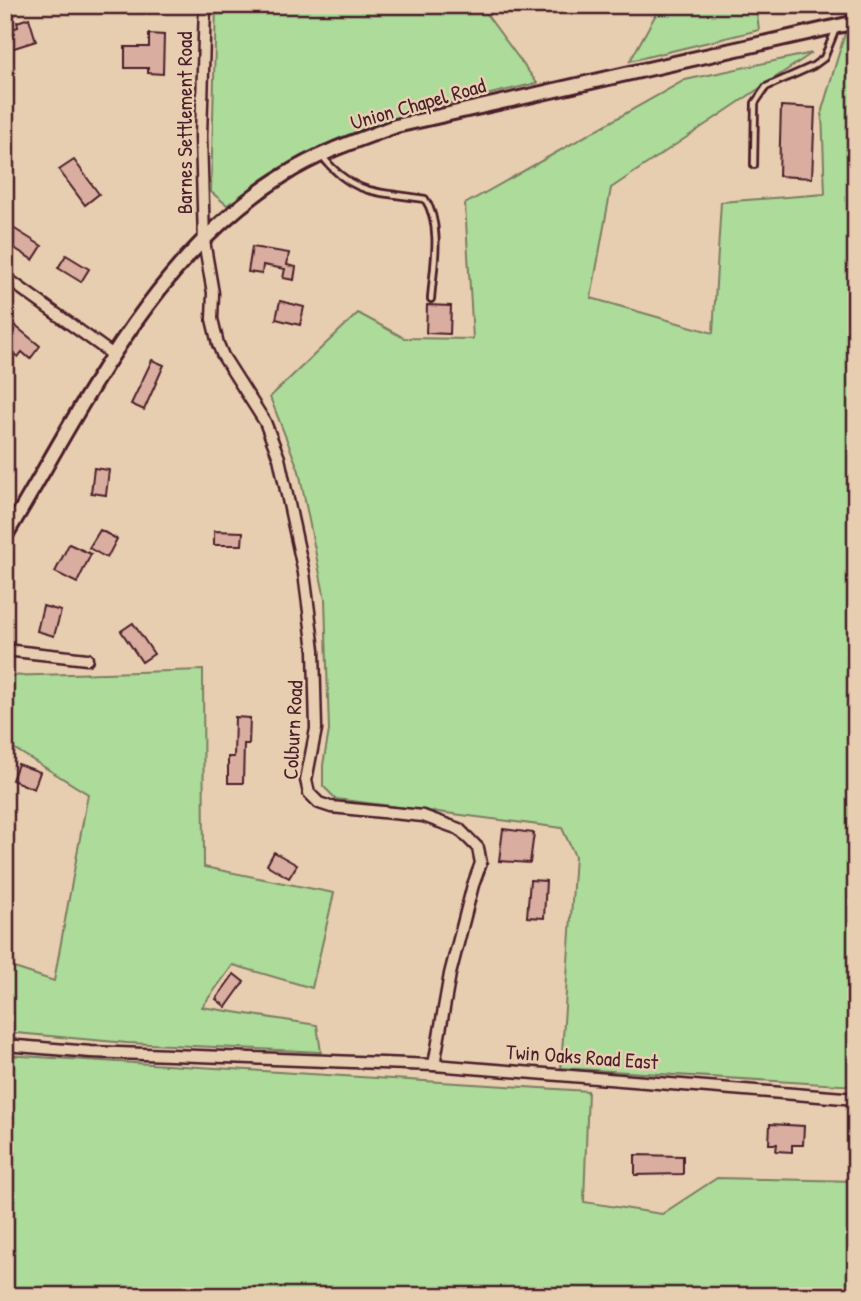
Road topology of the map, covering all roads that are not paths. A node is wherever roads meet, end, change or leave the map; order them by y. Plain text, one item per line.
1 (205, 5) edge
2 (856, 22) edge
3 (837, 26) junction
4 (321, 156) junction
5 (754, 165) dead end
6 (204, 241) junction
7 (5, 277) edge
8 (430, 299) dead end
9 (112, 354) junction
10 (5, 537) edge
11 (5, 650) edge
12 (87, 659) dead end
13 (5, 1045) edge
14 (434, 1065) junction
15 (856, 1099) edge

1 - 6 street, Barnes Settlement Road
2 - 3 street, Union Chapel Road
3 - 4 street, Union Chapel Road
3 - 5 lane
4 - 6 street, Union Chapel Road
4 - 8 lane
6 - 9 street, Union Chapel Road
6 - 14 street, Colburn Road
7 - 9 street
9 - 10 street, Union Chapel Road
11 - 12 street
13 - 14 street, Twin Oaks Road East
14 - 15 street, Twin Oaks Road East

